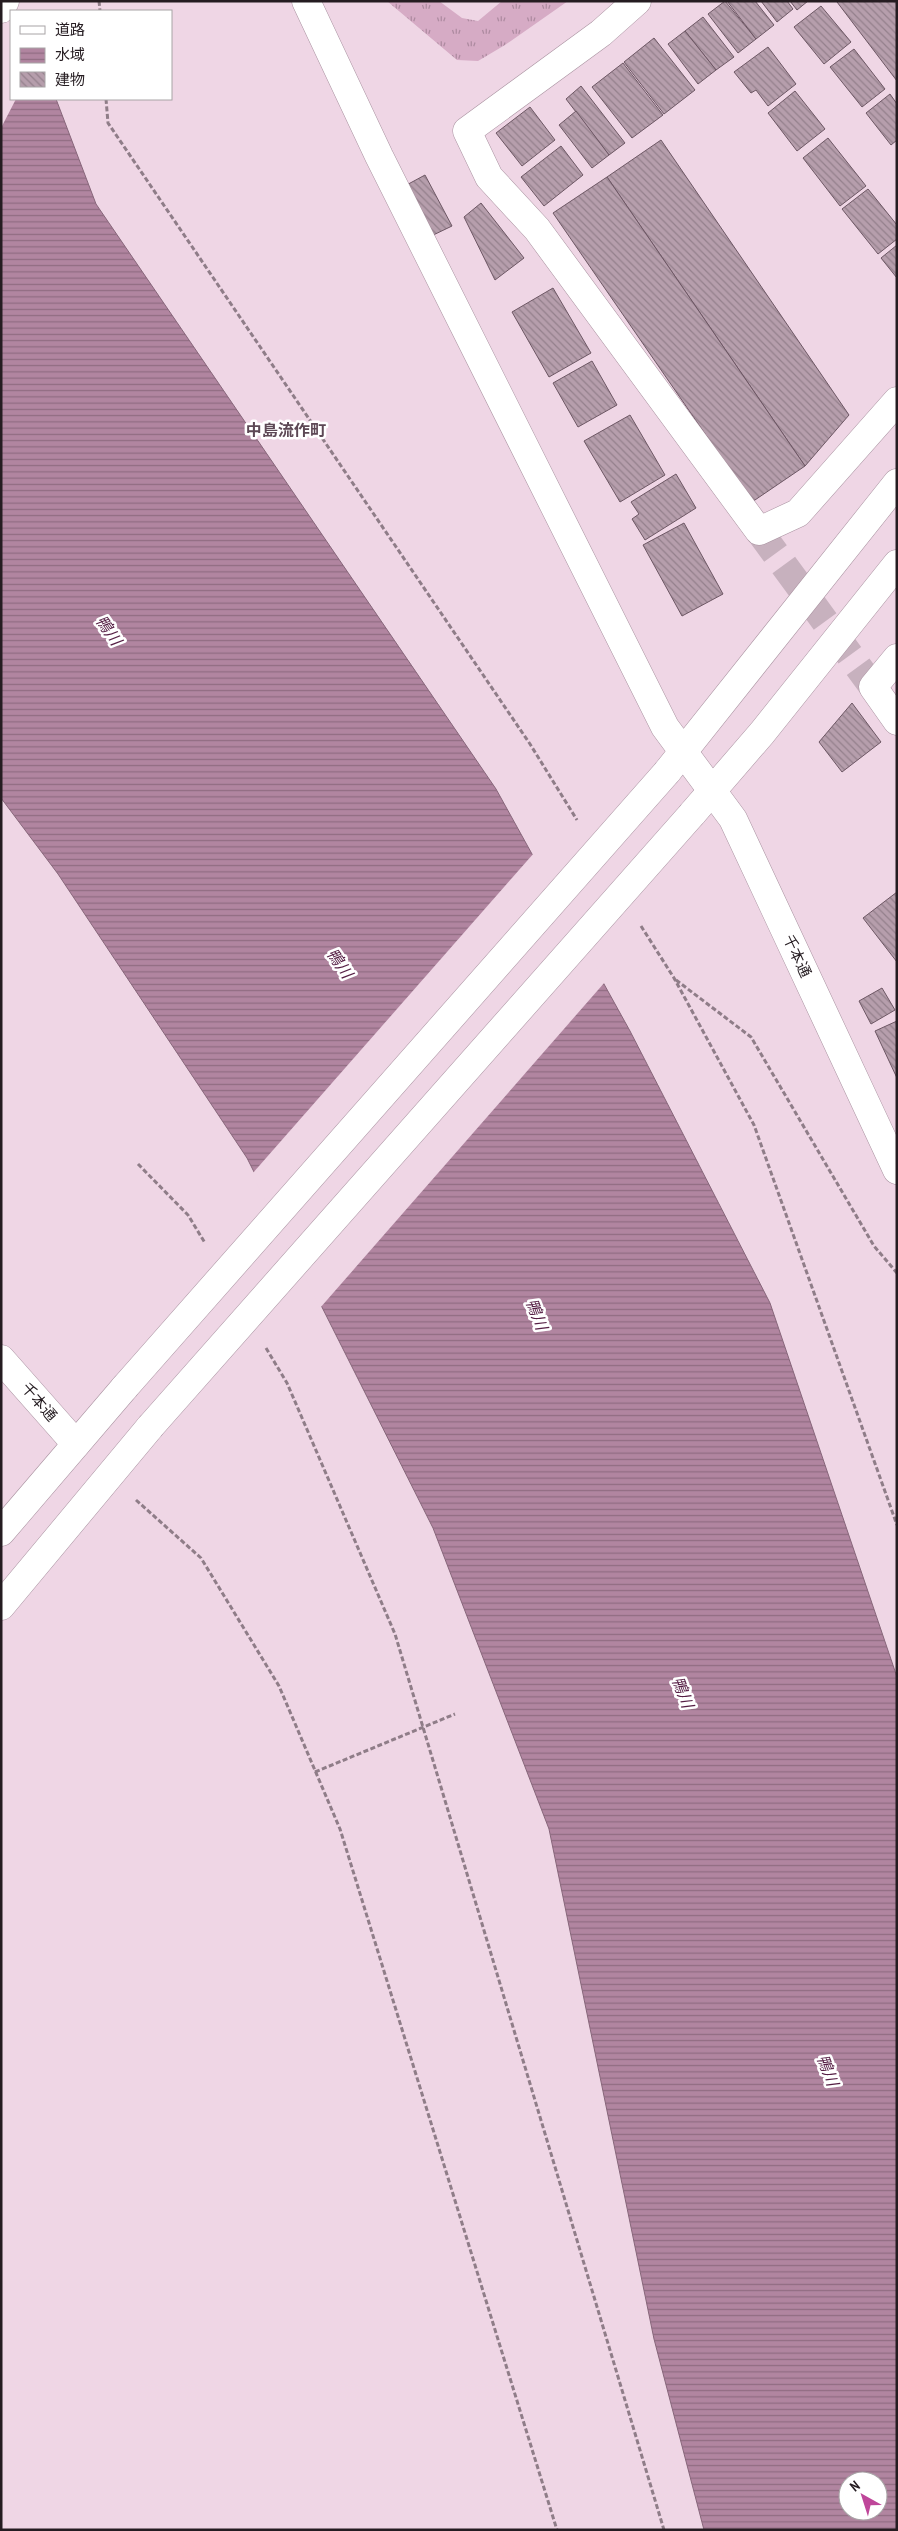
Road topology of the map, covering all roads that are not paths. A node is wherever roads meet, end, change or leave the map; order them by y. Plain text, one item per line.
1 (5, 1) edge
2 (306, 1) edge
3 (637, 1) edge
4 (1, 9) edge
5 (897, 400) edge
6 (897, 483) edge
7 (897, 564) edge
8 (897, 658) edge
9 (897, 720) edge
10 (674, 762) junction
11 (713, 791) junction
12 (897, 1170) edge
13 (1, 1359) edge
14 (76, 1444) junction
15 (1, 1532) edge
16 (1, 1606) edge

1 - 4 main road
2 - 10 main road, 千本通
3 - 5 main road
6 - 10 main road
7 - 11 main road
8 - 9 main road
10 - 11 main road, 千本通
10 - 14 main road, bridge
11 - 12 main road, 千本通
11 - 16 main road, bridge
13 - 14 main road, 千本通
14 - 15 main road

